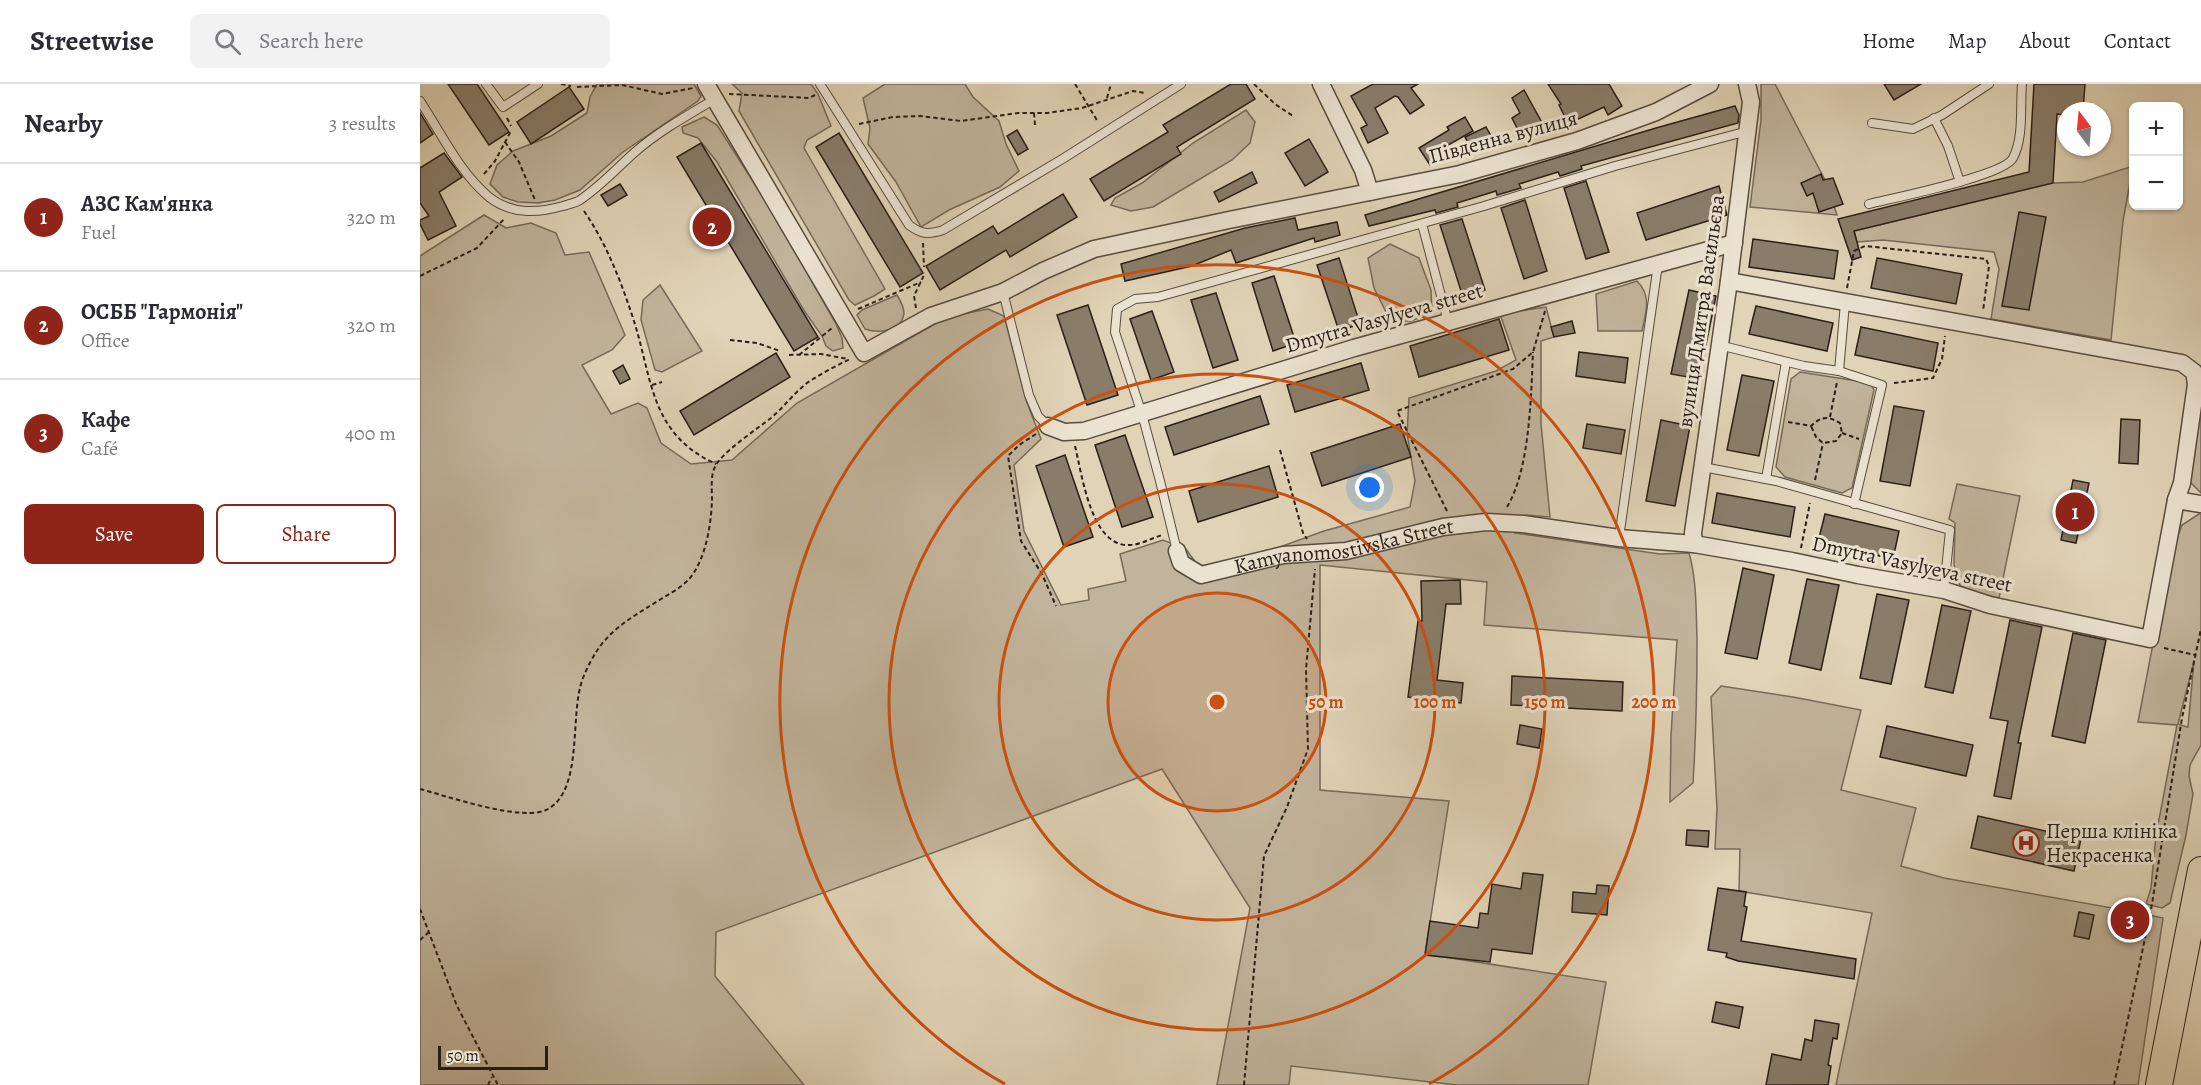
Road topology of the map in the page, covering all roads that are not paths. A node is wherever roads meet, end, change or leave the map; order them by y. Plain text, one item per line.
1 (486, 84) edge
2 (538, 84) edge
3 (1181, 84) edge
4 (1710, 84) edge
5 (1747, 84) edge
6 (1989, 84) edge
7 (2022, 84) edge
8 (701, 86) edge
9 (1325, 86) edge
10 (823, 88) edge
11 (719, 96) junction
12 (420, 101) edge
13 (1935, 118) junction
14 (1872, 123) dead end
15 (1748, 131) junction
16 (1960, 182) junction
17 (1370, 192) junction
18 (1869, 204) dead end
19 (1422, 224) junction
20 (1734, 243) junction
21 (1658, 264) junction
22 (1729, 281) junction
23 (1004, 291) junction
24 (1845, 303) junction
25 (1448, 322) junction
26 (1719, 345) junction
27 (1786, 362) junction
28 (1839, 371) junction
29 (1142, 414) junction
30 (1046, 424) joint
31 (1702, 467) junction
32 (1766, 480) junction
33 (2176, 500) junction
34 (1854, 504) junction
35 (2201, 504) edge
36 (1619, 538) junction
37 (1694, 544) junction
38 (1177, 551) joint
39 (1944, 590) junction
40 (2201, 870) edge
41 (2160, 1085) edge

1 - 2 lane
3 - 10 lane
4 - 17 street, Південна вулиця
5 - 15 street, вулиця Дмитра Васильєва
6 - 13 lane
7 - 16 lane
8 - 11 street
9 - 17 street
11 - 12 lane
11 - 23 street, Південна вулиця
13 - 14 lane
13 - 16 lane
15 - 19 lane
15 - 20 street, вулиця Дмитра Васильєва
16 - 18 lane
17 - 23 street, Південна вулиця
19 - 25 lane
19 - 29 lane
20 - 21 street, Dmytra Vasylyeva street
20 - 22 street, вулиця Дмитра Васильєва
21 - 25 street, Dmytra Vasylyeva street
21 - 36 lane
22 - 24 street, Dmytra Vasylyeva street
22 - 26 street, вулиця Дмитра Васильєва
23 - 30 lane
24 - 28 lane
24 - 33 street, Dmytra Vasylyeva street
25 - 29 street, Dmytra Vasylyeva street
26 - 27 lane
26 - 31 street, вулиця Дмитра Васильєва
27 - 28 lane
27 - 32 lane
28 - 34 lane
29 - 30 street, Dmytra Vasylyeva street
29 - 38 lane
31 - 32 lane
31 - 37 street, вулиця Дмитра Васильєва
32 - 34 lane
33 - 35 street
33 - 39 street, Dmytra Vasylyeva street
34 - 39 lane
36 - 37 street, Dmytra Vasylyeva street
36 - 38 street, Kamyanomostivska Street
37 - 39 street, Dmytra Vasylyeva street
40 - 41 main road

